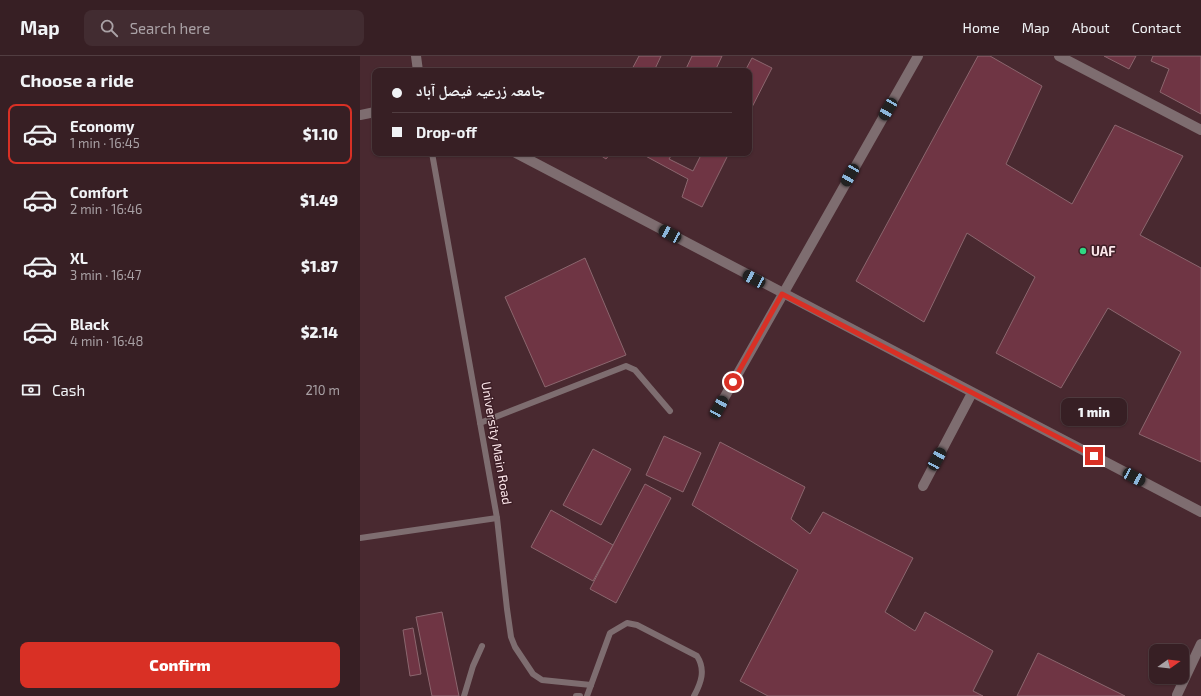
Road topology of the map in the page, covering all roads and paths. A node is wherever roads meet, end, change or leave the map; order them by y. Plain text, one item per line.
1 (416, 56) edge
2 (918, 56) edge
3 (1059, 56) edge
4 (418, 68) edge
5 (372, 113) edge
6 (360, 115) edge
7 (1201, 130) edge
8 (433, 156) edge
9 (522, 156) edge
10 (782, 294) junction
11 (972, 393) junction
12 (719, 407) dead end
13 (670, 410) dead end
14 (480, 423) junction
15 (923, 486) dead end
16 (1201, 512) edge
17 (497, 518) junction
18 (360, 538) edge
19 (1201, 644) edge
20 (482, 646) dead end
21 (591, 685) junction
22 (1177, 695) dead end
23 (464, 696) edge
24 (576, 696) edge
25 (580, 696) edge
26 (587, 696) edge
27 (694, 696) edge

1 - 4 street
2 - 10 street
3 - 7 street
5 - 6 street
8 - 14 lane, University Main Road
9 - 10 street
10 - 11 street
10 - 12 street
11 - 15 street
11 - 16 street
13 - 14 lane
14 - 17 lane, University Main Road
17 - 18 lane
17 - 21 lane, University Main Road
19 - 22 street
20 - 23 lane
21 - 26 lane
21 - 27 lane
24 - 25 lane

